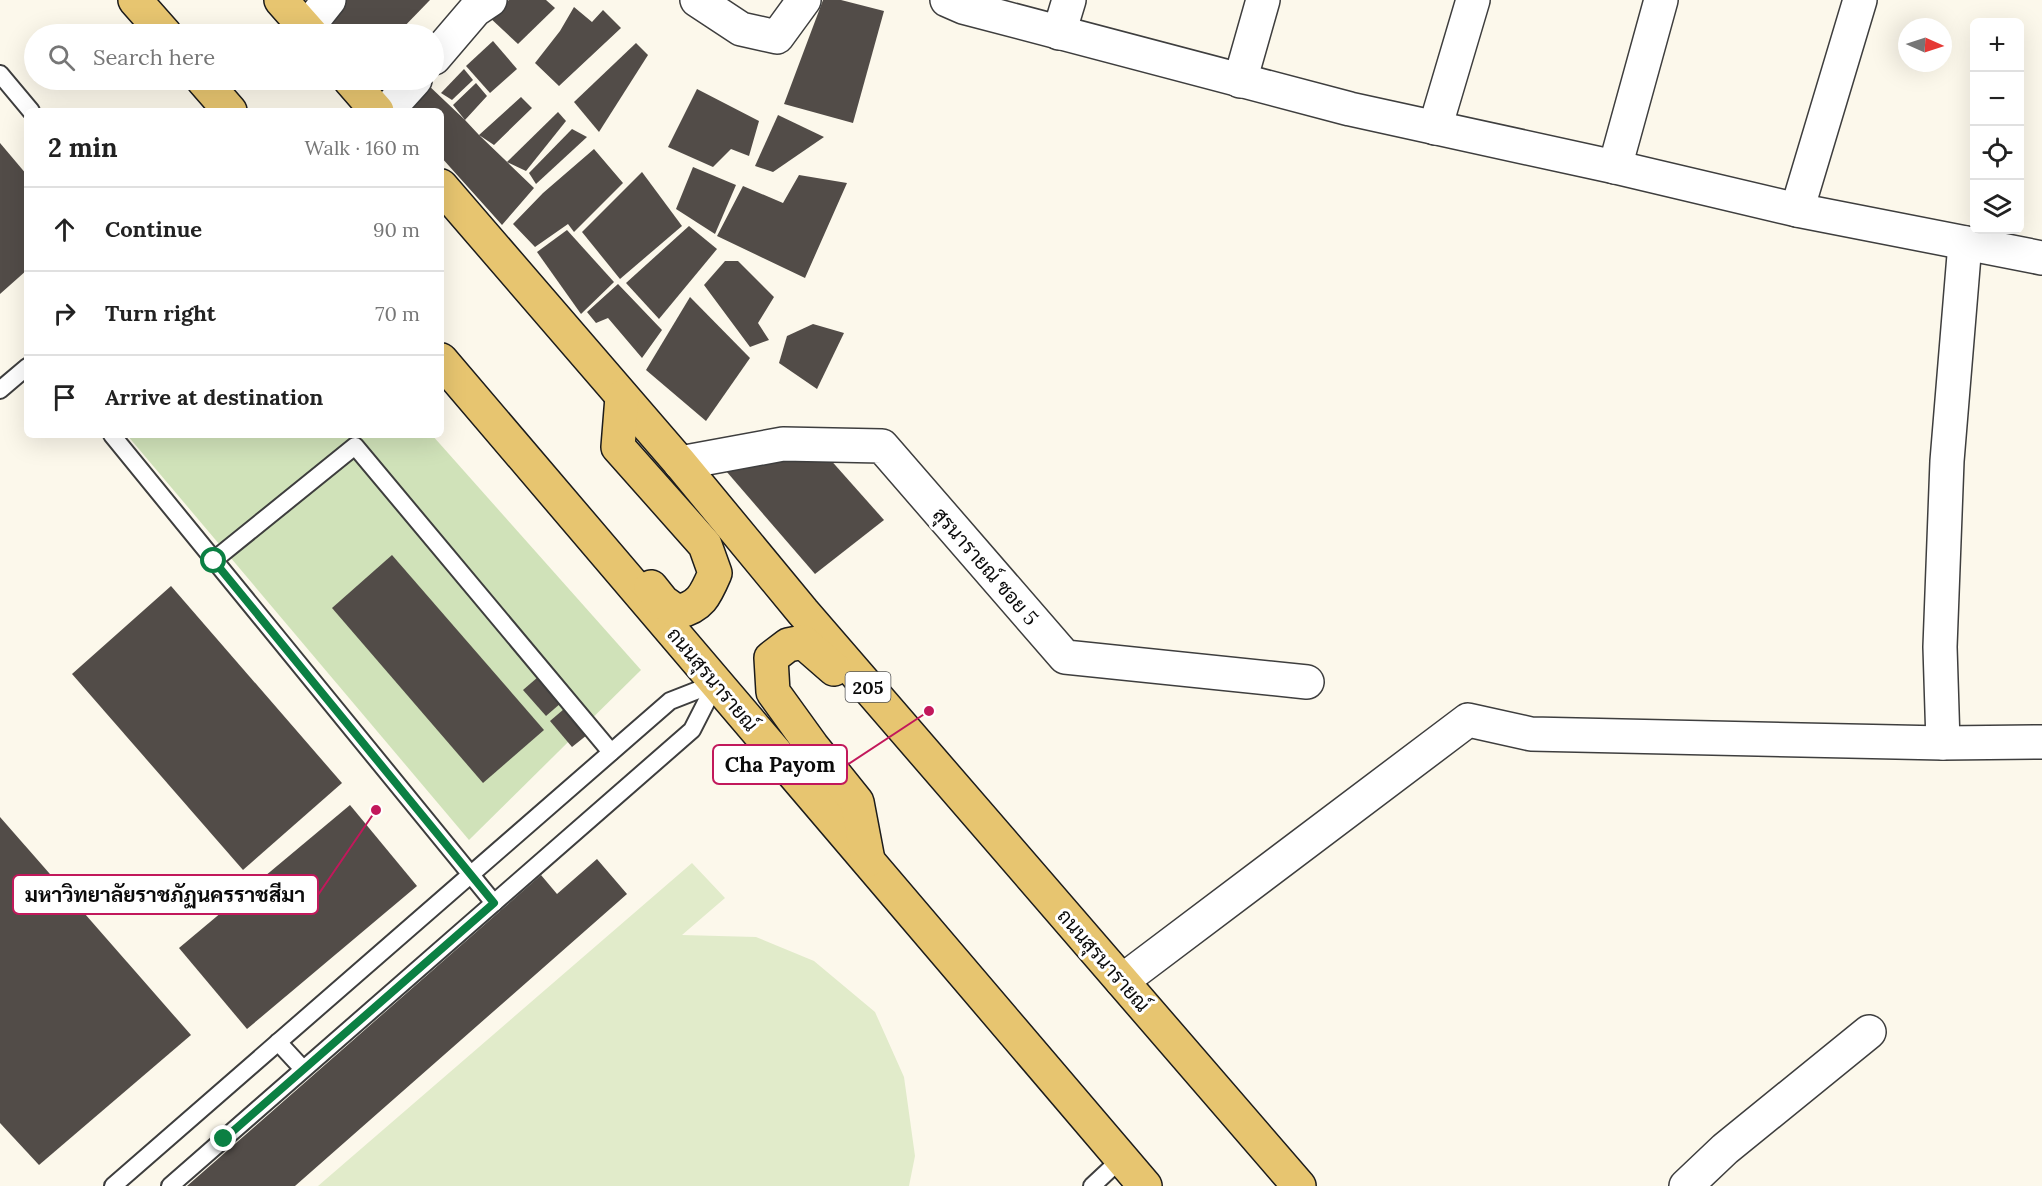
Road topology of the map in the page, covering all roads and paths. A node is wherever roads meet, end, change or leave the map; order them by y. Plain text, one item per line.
1 (135, 0) edge
2 (281, 0) edge
3 (329, 0) edge
4 (490, 0) edge
5 (697, 0) edge
6 (804, 0) edge
7 (947, 0) edge
8 (1069, 0) edge
9 (1263, 0) edge
10 (1473, 0) edge
11 (1661, 0) edge
12 (1860, 0) edge
13 (156, 24) edge
14 (302, 24) edge
15 (314, 24) edge
16 (1059, 33) junction
17 (444, 46) edge
18 (0, 74) edge
19 (1240, 81) junction
20 (212, 90) edge
21 (359, 90) edge
22 (406, 90) edge
23 (28, 108) edge
24 (227, 108) edge
25 (374, 108) edge
26 (390, 108) edge
27 (1435, 128) junction
28 (1615, 167) junction
29 (444, 189) edge
30 (1797, 210) junction
31 (1965, 243) junction
32 (2042, 258) edge
33 (444, 364) edge
34 (24, 370) edge
35 (0, 390) edge
36 (622, 397) junction
37 (114, 438) edge
38 (680, 463) junction
39 (558, 497) junction
40 (214, 561) junction
41 (1307, 682) dead end
42 (716, 683) junction
43 (909, 735) junction
44 (2042, 742) edge
45 (1943, 743) junction
46 (611, 752) junction
47 (868, 862) junction
48 (470, 875) junction
49 (494, 903) junction
50 (1122, 981) junction
51 (1869, 1032) dead end
52 (278, 1042) junction
53 (303, 1069) junction
54 (1122, 1158) junction
55 (113, 1186) edge
56 (170, 1186) edge
57 (1092, 1186) edge
58 (1145, 1186) edge
59 (1299, 1186) edge
60 (1686, 1186) edge

1 - 13 main road
2 - 14 main road
3 - 15 street
4 - 17 street
5 - 6 street
7 - 16 street
8 - 16 street
9 - 19 street
10 - 27 street
11 - 28 street
12 - 30 street
16 - 19 street
18 - 23 lane
19 - 27 street
20 - 24 main road
21 - 25 main road
22 - 26 street
27 - 28 street
28 - 30 street
29 - 36 main road, ถนนสุรนารายณ์ / 205
30 - 31 street
31 - 32 street
31 - 45 street
33 - 39 main road, ถนนสุรนารายณ์
34 - 35 lane
36 - 38 main road, ถนนสุรนารายณ์ / 205
36 - 39 main road, ถนนสุรนารายณ์
37 - 40 lane
38 - 41 street, สุรนารายณ์ ซอย 5
38 - 43 main road, ถนนสุรนารายณ์ / 205
39 - 42 main road, ถนนสุรนารายณ์
40 - 46 lane
40 - 48 lane
42 - 46 lane
42 - 47 main road, ถนนสุรนารายณ์
42 - 49 lane
43 - 47 main road, ถนนสุรนารายณ์
43 - 50 main road, ถนนสุรนารายณ์ / 205
44 - 45 street
45 - 50 street
46 - 48 lane
47 - 54 main road, ถนนสุรนารายณ์
48 - 49 lane
48 - 52 lane
49 - 53 lane
50 - 59 main road, ถนนสุรนารายณ์ / 205
51 - 60 street
52 - 53 lane
52 - 55 lane
53 - 56 lane
54 - 57 lane
54 - 58 main road, ถนนสุรนารายณ์

